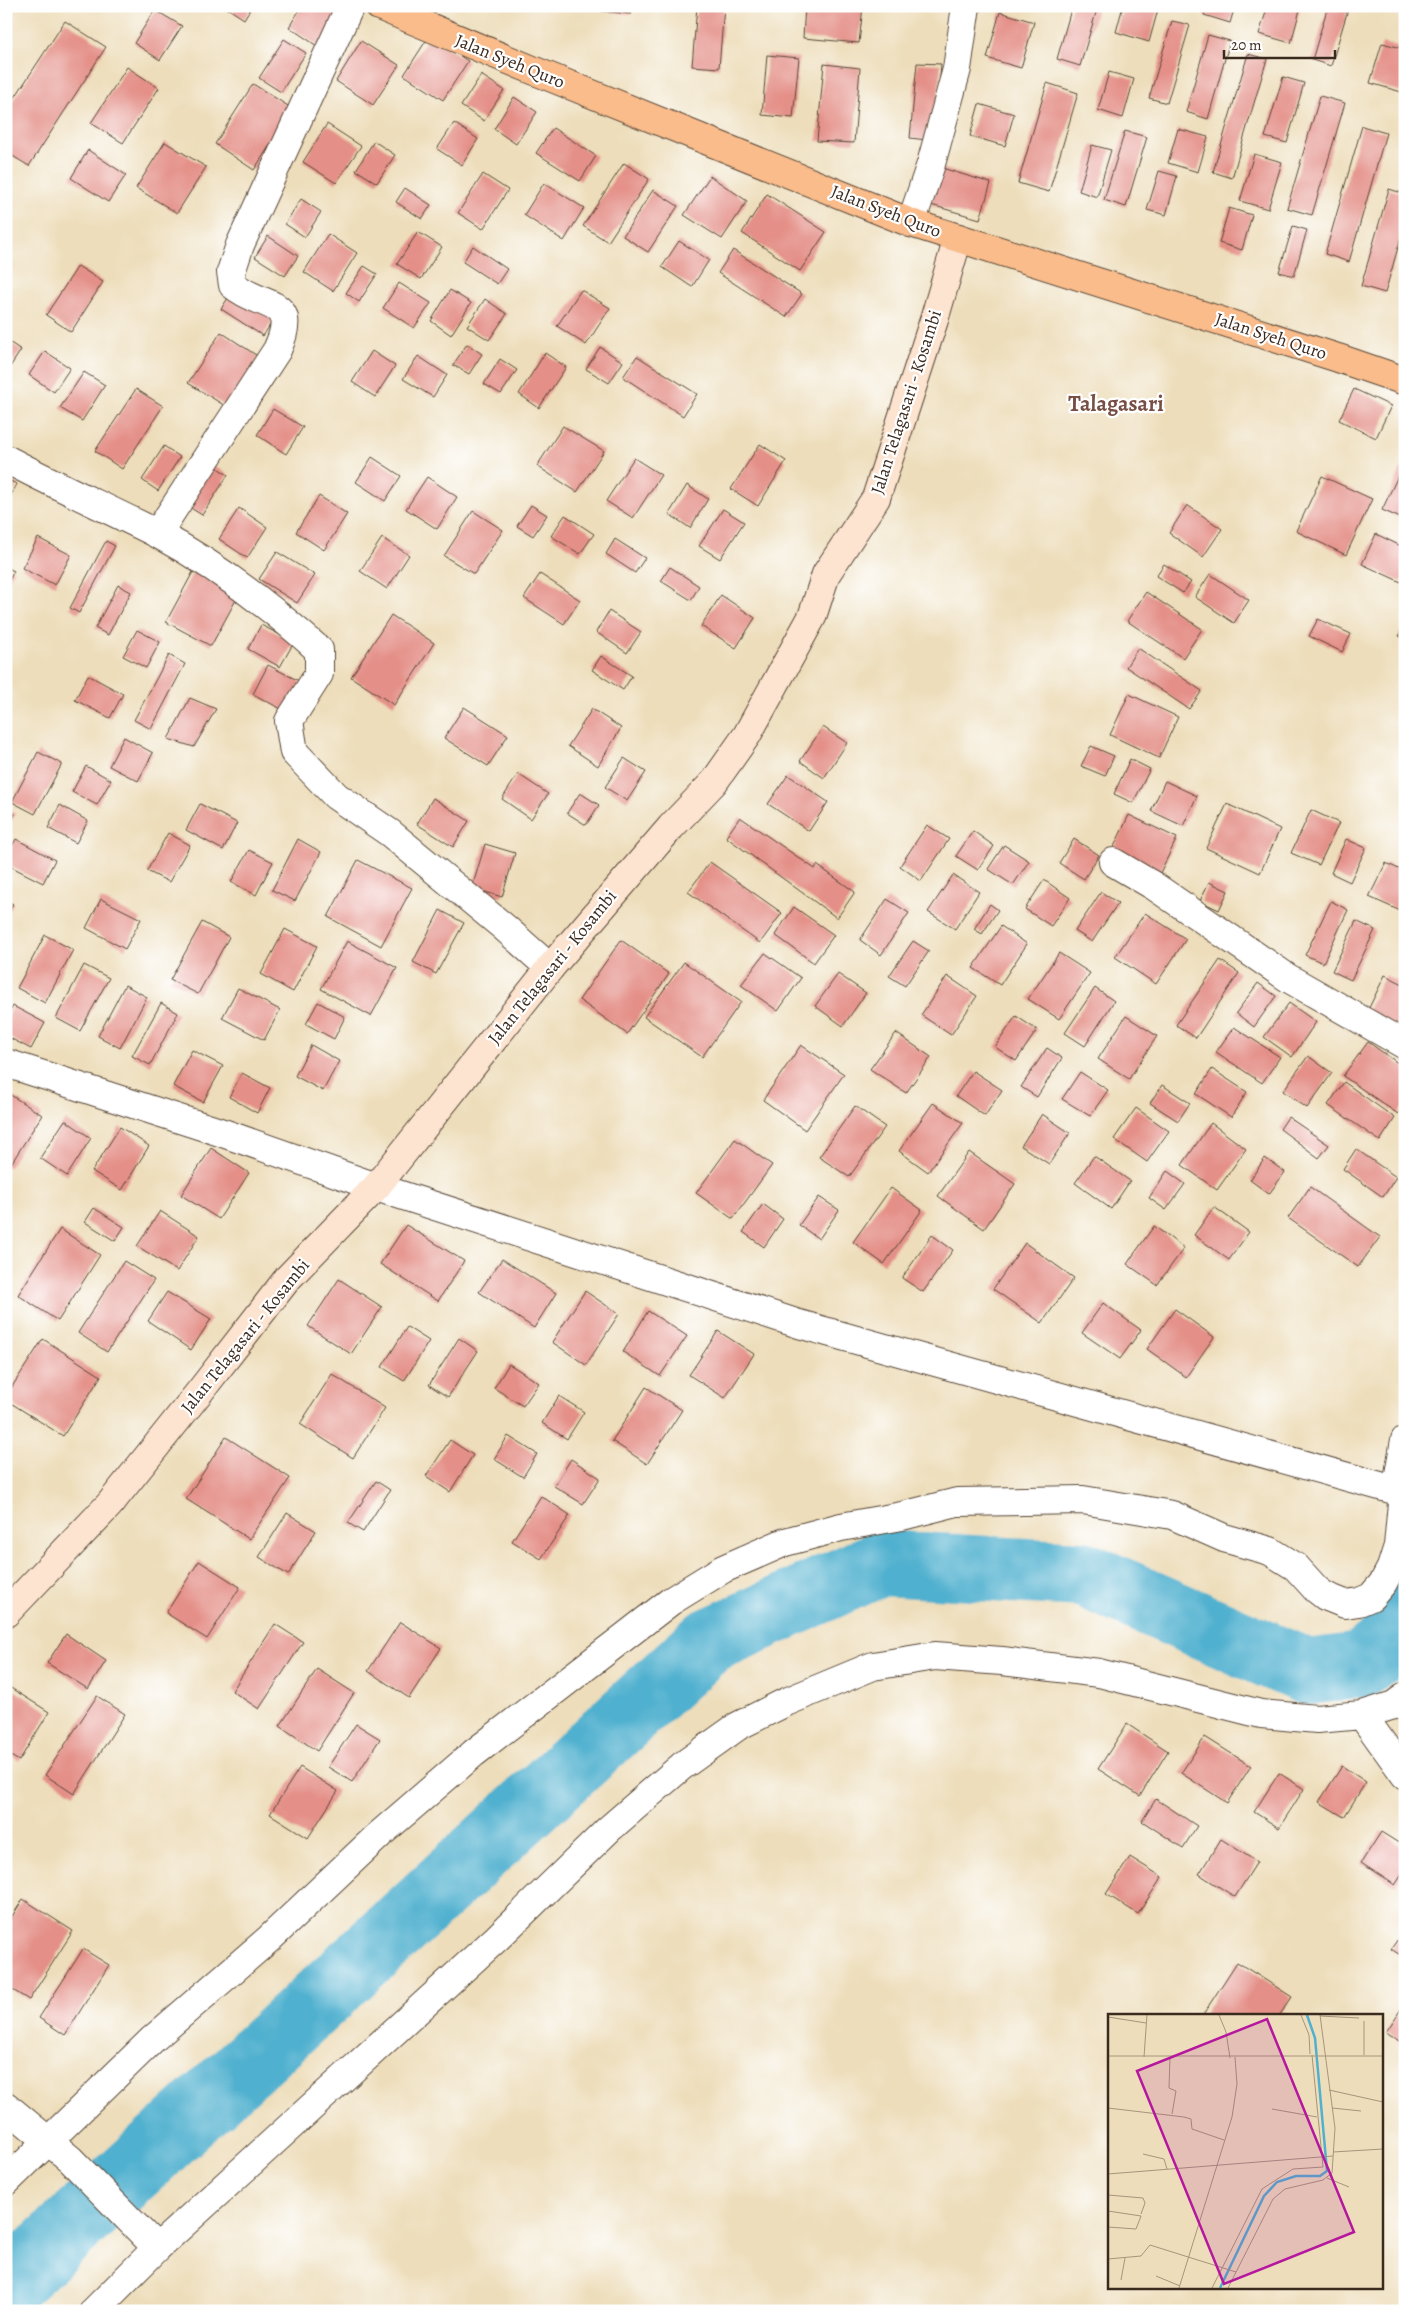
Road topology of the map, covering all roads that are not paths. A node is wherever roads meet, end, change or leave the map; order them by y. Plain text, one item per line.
1 (350, 6) edge
2 (380, 6) edge
3 (966, 6) edge
4 (911, 223) junction
5 (958, 238) junction
6 (1405, 381) edge
7 (6, 459) edge
8 (157, 534) junction
9 (1112, 862) dead end
10 (550, 968) junction
11 (1405, 1045) edge
12 (6, 1063) edge
13 (376, 1186) junction
14 (1405, 1440) edge
15 (1404, 1493) edge
16 (6, 1613) edge
17 (1405, 1697) edge
18 (1362, 1716) junction
19 (1405, 1775) edge
20 (6, 2106) edge
21 (50, 2142) junction
22 (6, 2182) edge
23 (150, 2240) junction
24 (94, 2311) edge

1 - 8 street
2 - 4 main road, Jalan Syeh Quro
3 - 4 street
4 - 5 main road, Jalan Syeh Quro
5 - 6 main road, Jalan Syeh Quro
5 - 10 main road, Jalan Telagasari - Kosambi
7 - 8 street
8 - 10 street
9 - 11 street
10 - 13 main road, Jalan Telagasari - Kosambi
12 - 13 street
13 - 15 street
13 - 16 main road, Jalan Telagasari - Kosambi
14 - 15 street
15 - 21 street
17 - 18 street
18 - 19 street
18 - 23 street
20 - 21 street
21 - 22 street
21 - 23 street
23 - 24 street

